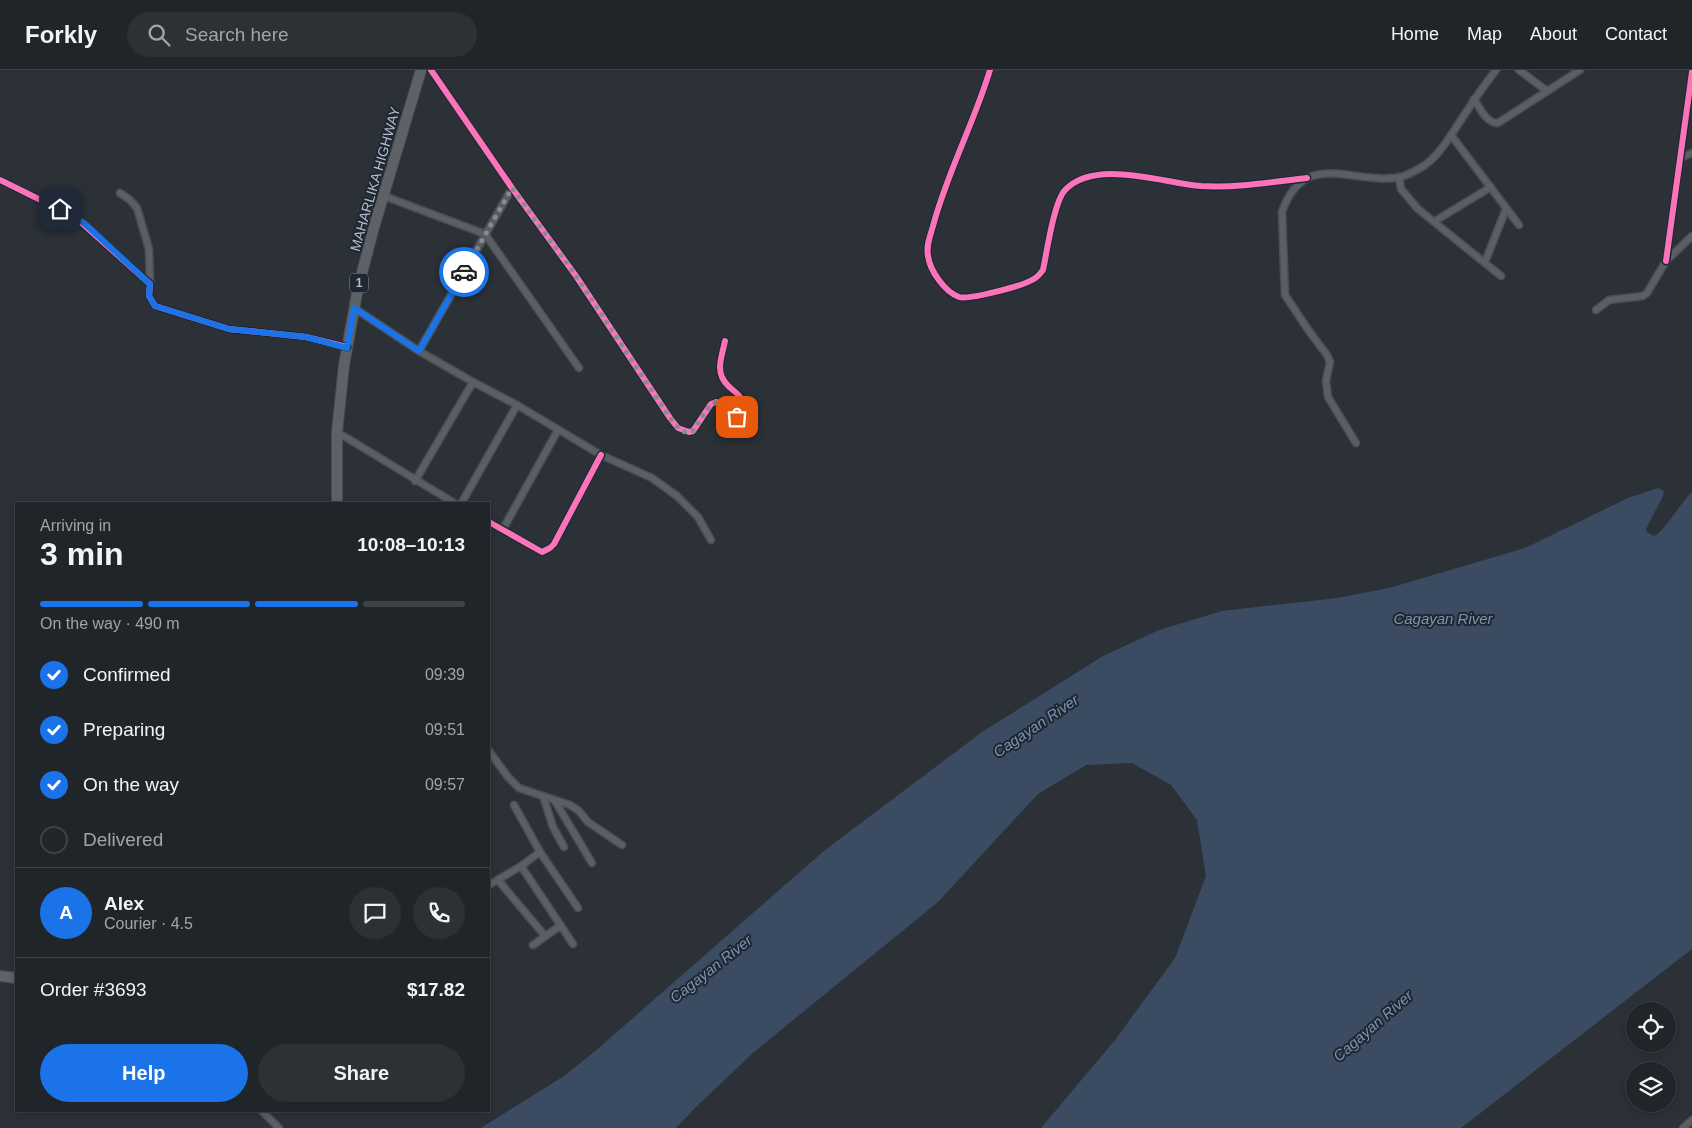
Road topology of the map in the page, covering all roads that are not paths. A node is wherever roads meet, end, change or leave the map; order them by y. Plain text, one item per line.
1 (421, 70) edge
2 (431, 70) edge
3 (990, 70) edge
4 (1496, 70) edge
5 (1519, 70) edge
6 (1578, 70) edge
7 (1692, 72) edge
8 (1547, 91) junction
9 (1474, 99) junction
10 (1689, 105) edge
11 (1451, 135) junction
12 (1692, 153) edge
13 (1680, 158) junction
14 (1399, 177) junction
15 (1307, 178) junction
16 (0, 180) edge
17 (512, 188) junction
18 (1491, 188) junction
19 (120, 193) dead end
20 (384, 196) junction
21 (1506, 209) junction
22 (1435, 221) junction
23 (1519, 225) dead end
24 (485, 234) junction
25 (1692, 236) edge
26 (1666, 261) junction
27 (1485, 262) junction
28 (1501, 276) dead end
29 (150, 284) junction
30 (354, 308) junction
31 (1596, 310) dead end
32 (725, 341) dead end
33 (347, 348) junction
34 (419, 351) junction
35 (579, 368) dead end
36 (473, 382) junction
37 (517, 405) junction
38 (558, 430) junction
39 (337, 432) junction
40 (1356, 443) dead end
41 (601, 455) junction
42 (415, 481) junction
43 (337, 502) edge
44 (452, 502) edge
45 (462, 502) edge
46 (490, 523) edge
47 (503, 530) junction
48 (711, 540) dead end
49 (490, 753) edge
50 (543, 796) junction
51 (555, 801) junction
52 (514, 805) dead end
53 (622, 845) dead end
54 (564, 847) dead end
55 (540, 852) junction
56 (592, 863) dead end
57 (521, 866) junction
58 (498, 880) junction
59 (490, 884) edge
60 (578, 908) dead end
61 (560, 926) junction
62 (545, 936) junction
63 (573, 944) dead end
64 (533, 945) dead end
65 (0, 976) edge
66 (15, 978) edge
67 (263, 1112) edge
68 (1692, 1120) edge
69 (279, 1128) edge
70 (1683, 1128) edge

1 - 20 highway, MAHARLIKA HIGHWAY / 1
2 - 17 street
3 - 15 street
4 - 9 street
5 - 8 street
6 - 8 street
7 - 10 street
8 - 9 street
9 - 11 street
10 - 13 street
11 - 14 street
11 - 18 street
12 - 13 street
13 - 26 street
14 - 15 street
14 - 22 street
15 - 40 street
16 - 29 street
17 - 24 street
17 - 32 street
18 - 21 street
18 - 22 street
19 - 29 street
20 - 24 street
20 - 30 highway, MAHARLIKA HIGHWAY / 1
21 - 23 street
21 - 27 street
22 - 27 street
24 - 34 street
24 - 35 street
25 - 26 street
26 - 31 street
27 - 28 street
29 - 33 street
30 - 33 highway, MAHARLIKA HIGHWAY / 1
30 - 34 street
33 - 39 highway, MAHARLIKA HIGHWAY / 1
34 - 36 street
36 - 37 street
36 - 42 street
37 - 38 street
37 - 45 street
38 - 41 street
38 - 47 street
39 - 42 street
39 - 43 highway, MAHARLIKA HIGHWAY / 1
41 - 47 street
41 - 48 street
42 - 44 street
46 - 47 street
49 - 50 street
50 - 51 street
50 - 54 street
51 - 53 street
51 - 56 street
52 - 55 street
55 - 57 street
55 - 60 street
57 - 58 street
57 - 61 street
58 - 59 street
58 - 62 street
61 - 62 street
61 - 63 street
62 - 64 street
65 - 66 highway
67 - 69 street
68 - 70 street

